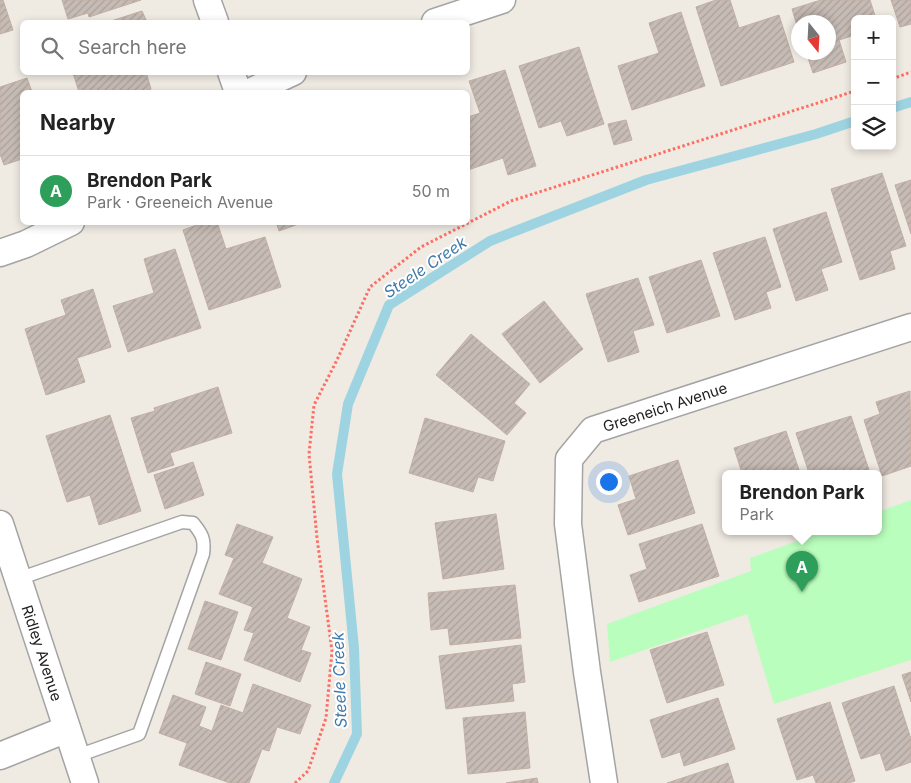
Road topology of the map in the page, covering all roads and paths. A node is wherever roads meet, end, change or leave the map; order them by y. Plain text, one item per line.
1 (207, 0) edge
2 (502, 0) edge
3 (213, 20) edge
4 (442, 20) edge
5 (911, 72) edge
6 (232, 75) edge
7 (287, 75) edge
8 (896, 78) edge
9 (237, 90) edge
10 (254, 90) edge
11 (851, 92) edge
12 (470, 222) edge
13 (65, 225) edge
14 (464, 225) edge
15 (0, 253) edge
16 (911, 327) edge
17 (0, 524) edge
18 (18, 579) junction
19 (67, 729) junction
20 (0, 756) edge
21 (77, 756) junction
22 (85, 783) edge
23 (295, 783) edge
24 (604, 783) edge

1 - 3 street
2 - 4 street
5 - 8 path
6 - 9 street
7 - 10 street
11 - 12 path
13 - 15 street
14 - 23 path
16 - 24 street, Greeneich Avenue
17 - 18 street, Ridley Avenue
18 - 19 street, Ridley Avenue
18 - 21 lane
19 - 20 street
19 - 21 street, Ridley Avenue
21 - 22 street, Ridley Avenue

